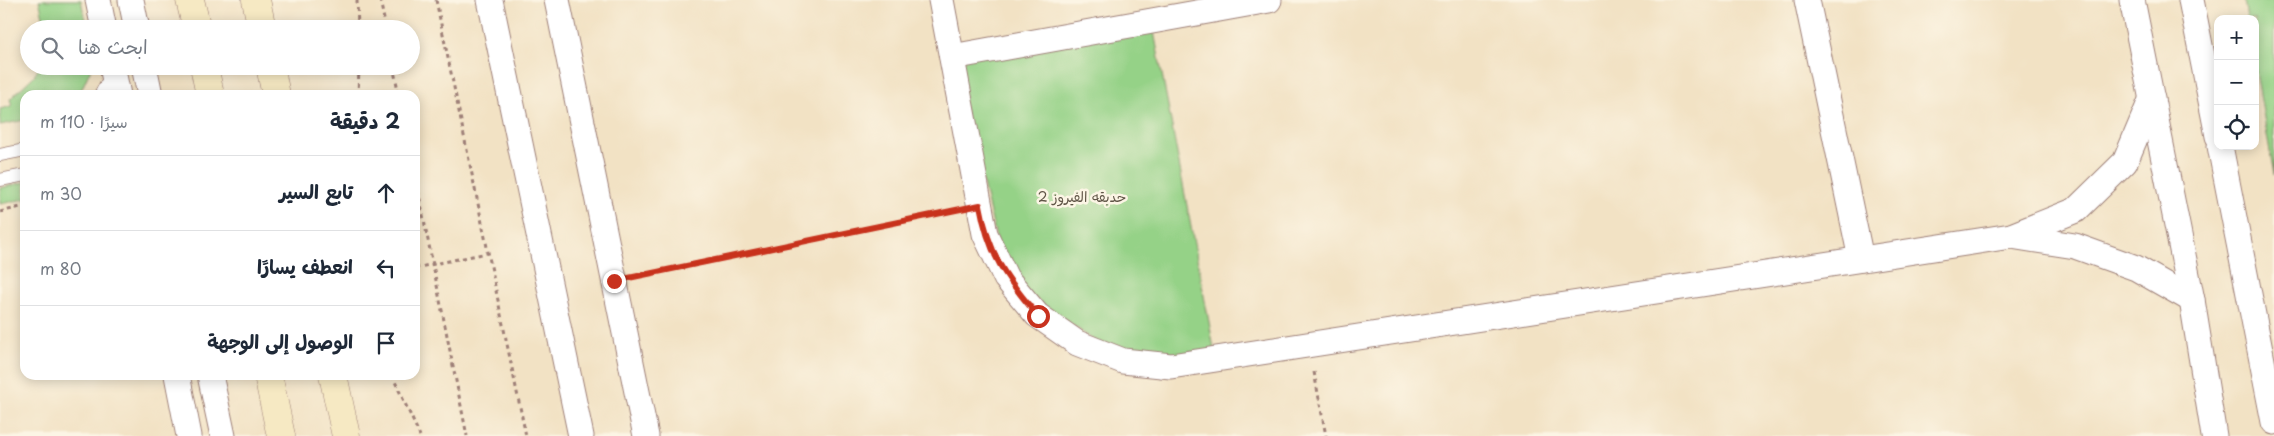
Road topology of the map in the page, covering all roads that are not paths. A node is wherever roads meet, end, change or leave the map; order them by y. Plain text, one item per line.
1 (98, 0) edge
2 (131, 0) edge
3 (190, 0) edge
4 (256, 0) edge
5 (490, 0) edge
6 (557, 0) edge
7 (941, 0) edge
8 (1269, 0) edge
9 (1808, 0) edge
10 (2132, 0) edge
11 (2191, 0) edge
12 (102, 20) edge
13 (135, 20) edge
14 (195, 20) edge
15 (260, 20) edge
16 (952, 57) junction
17 (146, 75) edge
18 (206, 75) edge
19 (272, 75) edge
20 (114, 78) edge
21 (104, 90) edge
22 (149, 90) edge
23 (209, 90) edge
24 (275, 90) edge
25 (2152, 98) junction
26 (2214, 116) edge
27 (2221, 150) edge
28 (20, 151) edge
29 (0, 155) edge
30 (20, 175) edge
31 (0, 180) edge
32 (2011, 236) junction
33 (1861, 259) junction
34 (2192, 300) junction
35 (178, 380) edge
36 (211, 380) edge
37 (269, 380) edge
38 (334, 380) edge
39 (2274, 422) edge
40 (2213, 425) edge
41 (189, 436) edge
42 (223, 436) edge
43 (281, 436) edge
44 (346, 436) edge
45 (581, 436) edge
46 (646, 436) edge
47 (2199, 436) edge

1 - 12 street
2 - 13 street
3 - 14 main road
4 - 15 main road
5 - 45 street
6 - 46 street
7 - 16 street
8 - 16 street
9 - 33 street
10 - 25 street
11 - 26 street
16 - 33 street
17 - 22 street
18 - 23 main road
19 - 24 main road
20 - 21 lane
25 - 32 street
25 - 34 street
27 - 39 street
28 - 29 lane
30 - 31 lane
32 - 33 street
32 - 34 street
34 - 40 street
35 - 41 street
36 - 42 street
37 - 43 main road
38 - 44 main road
40 - 47 street

